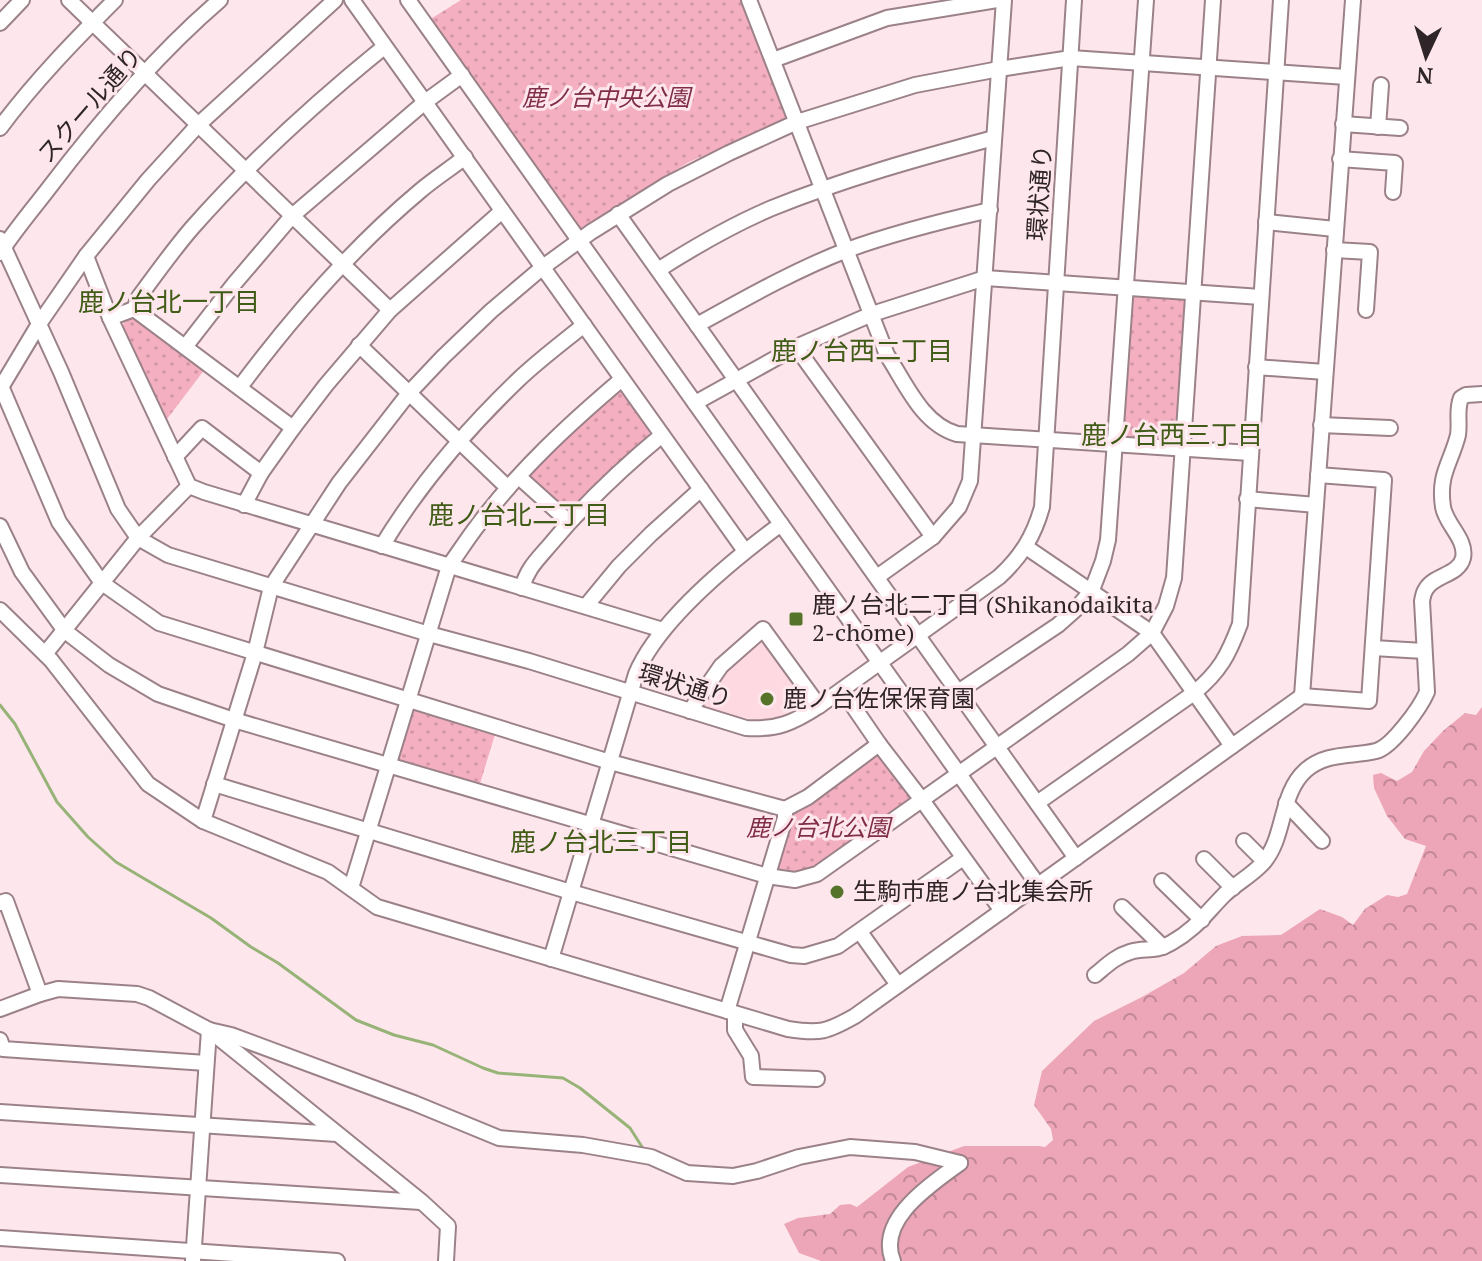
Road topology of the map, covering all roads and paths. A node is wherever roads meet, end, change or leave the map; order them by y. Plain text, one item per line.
1 (22, 0) edge
2 (69, 0) edge
3 (115, 0) edge
4 (220, 0) edge
5 (335, 0) edge
6 (352, 0) edge
7 (408, 0) edge
8 (749, 0) edge
9 (997, 0) edge
10 (1004, 0) edge
11 (1074, 0) edge
12 (1146, 0) edge
13 (1213, 0) edge
14 (1281, 0) edge
15 (1353, 0) edge
16 (0, 23) edge
17 (92, 23) junction
18 (384, 47) junction
19 (1071, 58) junction
20 (773, 60) junction
21 (1141, 63) junction
22 (1209, 68) junction
23 (999, 69) junction
24 (1277, 72) junction
25 (145, 73) junction
26 (462, 75) junction
27 (1346, 77) junction
28 (1381, 85) dead end
29 (0, 101) edge
30 (425, 102) junction
31 (13, 110) junction
32 (797, 122) junction
33 (1343, 124) junction
34 (198, 125) junction
35 (1378, 127) junction
36 (0, 128) edge
37 (1400, 128) dead end
38 (994, 138) junction
39 (465, 157) junction
40 (1340, 159) junction
41 (245, 171) junction
42 (823, 189) junction
43 (1393, 192) dead end
44 (990, 210) junction
45 (502, 211) junction
46 (618, 214) junction
47 (292, 216) junction
48 (1266, 222) junction
49 (1335, 229) junction
50 (578, 239) junction
51 (1, 247) edge
52 (847, 250) junction
53 (1334, 250) junction
54 (86, 256) junction
55 (342, 265) junction
56 (543, 267) junction
57 (658, 270) junction
58 (985, 278) junction
59 (1056, 283) junction
60 (1126, 288) junction
61 (1193, 293) junction
62 (1261, 297) junction
63 (134, 309) junction
64 (390, 310) junction
65 (1366, 310) dead end
66 (872, 314) junction
67 (110, 318) junction
68 (39, 324) junction
69 (584, 325) junction
70 (697, 325) junction
71 (359, 345) junction
72 (185, 347) junction
73 (796, 347) junction
74 (1256, 367) junction
75 (1325, 372) junction
76 (622, 379) junction
77 (736, 380) junction
78 (240, 387) junction
79 (1, 388) edge
80 (409, 393) junction
81 (1482, 394) edge
82 (695, 403) junction
83 (1321, 425) junction
84 (293, 428) junction
85 (1390, 428) dead end
86 (662, 435) junction
87 (974, 435) junction
88 (1046, 439) junction
89 (460, 441) junction
90 (1115, 444) junction
91 (1183, 449) junction
92 (1250, 453) junction
93 (175, 457) junction
94 (261, 473) junction
95 (1318, 475) junction
96 (514, 482) junction
97 (189, 486) junction
98 (701, 489) junction
99 (1247, 499) junction
100 (244, 505) junction
101 (1316, 505) junction
102 (569, 522) junction
103 (781, 524) junction
104 (312, 525) junction
105 (0, 526) edge
106 (933, 537) junction
107 (138, 538) junction
108 (382, 546) junction
109 (1026, 547) junction
110 (745, 551) junction
111 (449, 566) junction
112 (877, 577) junction
113 (102, 583) junction
114 (271, 587) junction
115 (522, 588) junction
116 (1092, 590) junction
117 (586, 606) junction
118 (0, 610) edge
119 (663, 630) junction
120 (65, 631) junction
121 (1152, 633) junction
122 (429, 634) junction
123 (918, 635) junction
124 (1373, 648) junction
125 (1424, 651) junction
126 (255, 653) junction
127 (45, 654) junction
128 (879, 662) junction
129 (842, 690) junction
130 (631, 692) junction
131 (958, 692) junction
132 (1194, 693) junction
133 (1302, 696) junction
134 (409, 700) junction
135 (819, 706) junction
136 (690, 711) junction
137 (234, 720) junction
138 (879, 744) junction
139 (1232, 746) junction
140 (997, 747) junction
141 (610, 762) junction
142 (389, 765) junction
143 (959, 774) junction
144 (214, 784) junction
145 (922, 800) junction
146 (1037, 803) junction
147 (1286, 803) junction
148 (785, 809) junction
149 (203, 821) junction
150 (591, 825) junction
151 (370, 829) junction
152 (1244, 841) dead end
153 (1322, 841) dead end
154 (963, 858) junction
155 (1076, 858) junction
156 (1204, 859) dead end
157 (1264, 861) junction
158 (767, 876) junction
159 (1162, 881) dead end
160 (1038, 885) junction
161 (351, 888) junction
162 (1233, 888) junction
163 (571, 892) junction
164 (0, 903) edge
165 (1122, 907) dead end
166 (1002, 911) junction
167 (1202, 920) junction
168 (860, 932) junction
169 (747, 943) junction
170 (1163, 947) junction
171 (551, 959) junction
172 (1095, 975) dead end
173 (898, 985) junction
174 (40, 994) junction
175 (0, 1009) edge
176 (731, 1012) junction
177 (209, 1030) junction
178 (0, 1040) edge
179 (206, 1063) junction
180 (817, 1079) dead end
181 (0, 1112) edge
182 (201, 1126) junction
183 (338, 1134) junction
184 (0, 1175) edge
185 (197, 1189) junction
186 (422, 1202) junction
187 (0, 1238) edge
188 (194, 1256) edge
189 (337, 1261) edge
190 (446, 1261) edge
191 (893, 1261) edge

1 - 16 street
2 - 17 street
3 - 17 street
4 - 25 street, スクール通り
5 - 34 street
6 - 18 street
7 - 26 street
8 - 20 street
9 - 20 street
10 - 23 street
11 - 19 street, 環状通り
12 - 21 street
13 - 22 street
14 - 24 street
15 - 27 street
17 - 25 street
17 - 31 street
18 - 30 street
18 - 41 street
19 - 21 street
19 - 23 street
19 - 59 street, 環状通り
20 - 32 street
21 - 22 street
21 - 60 street
22 - 24 street
22 - 61 street
23 - 32 street
23 - 38 street
24 - 27 street
24 - 48 street
25 - 34 street
25 - 51 street, スクール通り
26 - 30 street
26 - 50 street
27 - 33 street
28 - 35 street
29 - 31 street
30 - 39 street
30 - 47 street
31 - 36 street
32 - 42 street
32 - 46 street
33 - 35 street
33 - 40 street
34 - 41 street
34 - 54 street
35 - 37 street
38 - 42 street
38 - 44 street
39 - 45 street
39 - 55 street
40 - 43 street
40 - 49 street
41 - 47 street
41 - 63 street
42 - 52 street
42 - 57 street
44 - 52 street
44 - 58 street
45 - 56 street
45 - 64 street
46 - 50 street
46 - 57 street
47 - 55 street
47 - 72 street
48 - 49 street
48 - 62 street
49 - 53 street
50 - 56 street
50 - 82 street
51 - 68 street
52 - 66 street
52 - 70 street
53 - 65 street
53 - 75 street
54 - 67 street
54 - 68 street
55 - 64 street
55 - 78 street
56 - 69 street
56 - 80 street
57 - 70 street
58 - 59 street
58 - 66 street
58 - 87 street
59 - 60 street
59 - 88 street, 環状通り
60 - 61 street
60 - 90 street
61 - 62 street
61 - 91 street
62 - 74 street
63 - 67 street
63 - 72 street
64 - 71 street
66 - 73 street
66 - 87 street
67 - 93 street
68 - 79 street
68 - 107 street
69 - 76 street
69 - 89 street
70 - 77 street
71 - 80 street
71 - 84 street
72 - 78 street
73 - 77 street
73 - 106 street
74 - 75 street
74 - 92 street
75 - 83 street
76 - 86 street
76 - 96 street
77 - 82 street
77 - 112 street
78 - 84 street
79 - 113 street
80 - 89 street
80 - 104 street
81 - 125 street
82 - 103 street
83 - 85 street
83 - 95 street
84 - 94 street
86 - 98 street
86 - 102 street
87 - 88 street
87 - 106 street
88 - 90 street
88 - 109 street, 環状通り
89 - 96 street
89 - 108 street
90 - 91 street
90 - 116 street
91 - 92 street
91 - 121 street
92 - 99 street
93 - 94 street
93 - 97 street
94 - 100 street
95 - 101 street
95 - 124 street
96 - 102 street
96 - 111 street
97 - 100 street
97 - 107 street
98 - 110 street
98 - 117 street
99 - 101 street
99 - 132 street
100 - 104 street
101 - 133 street
102 - 115 street
103 - 110 street
103 - 128 street
104 - 108 street
104 - 114 street
105 - 120 street
106 - 112 street
107 - 113 street
107 - 114 street, 環状通り
108 - 111 street
109 - 116 street
109 - 123 street, 環状通り
110 - 119 street
111 - 115 street
111 - 122 street
112 - 123 street
113 - 120 street
113 - 126 street
114 - 122 street, 環状通り
114 - 126 street
115 - 117 street
116 - 121 street
116 - 131 street
117 - 119 street
118 - 127 street
119 - 130 street
120 - 127 street
120 - 137 street
121 - 132 street
121 - 140 street
122 - 130 street, 環状通り
122 - 134 street
123 - 128 street, 環状通り
123 - 131 street
124 - 125 street
124 - 133 street
125 - 147 street
126 - 134 street
126 - 137 street
127 - 149 street
128 - 129 street, 環状通り
128 - 143 street
129 - 135 street, 環状通り
129 - 138 street
130 - 136 street, 環状通り
130 - 141 street
131 - 140 street
132 - 139 street
132 - 146 street
133 - 139 street
134 - 141 street
134 - 142 street
135 - 136 street, 環状通り
135 - 136 street
137 - 142 street
137 - 144 street
138 - 145 street
138 - 148 street
139 - 155 street
140 - 143 street
140 - 146 street
141 - 148 street
141 - 150 street
142 - 150 street
142 - 151 street
143 - 145 street
143 - 160 street
144 - 149 street
144 - 151 street
145 - 154 street
145 - 158 street
146 - 155 street
147 - 153 street
147 - 157 street
148 - 158 street
149 - 161 street
150 - 158 street
150 - 163 street
151 - 161 street
151 - 163 street
152 - 157 street
154 - 166 street
154 - 168 street
155 - 160 street
156 - 162 street
157 - 162 street
158 - 169 street
159 - 167 street
160 - 166 street
161 - 171 street
162 - 167 street
163 - 169 street
163 - 171 street
164 - 174 street
165 - 170 street
166 - 173 street
167 - 170 street
168 - 169 street
168 - 173 street
169 - 176 street
170 - 172 street
171 - 176 street
173 - 176 street
174 - 175 street
174 - 177 street
176 - 180 street
177 - 179 street
177 - 183 street
177 - 191 street
178 - 179 street
179 - 182 street
181 - 182 street
182 - 183 street
182 - 185 street
183 - 186 street
184 - 185 street
185 - 186 street
185 - 188 street
186 - 190 street
187 - 188 street
188 - 189 street

